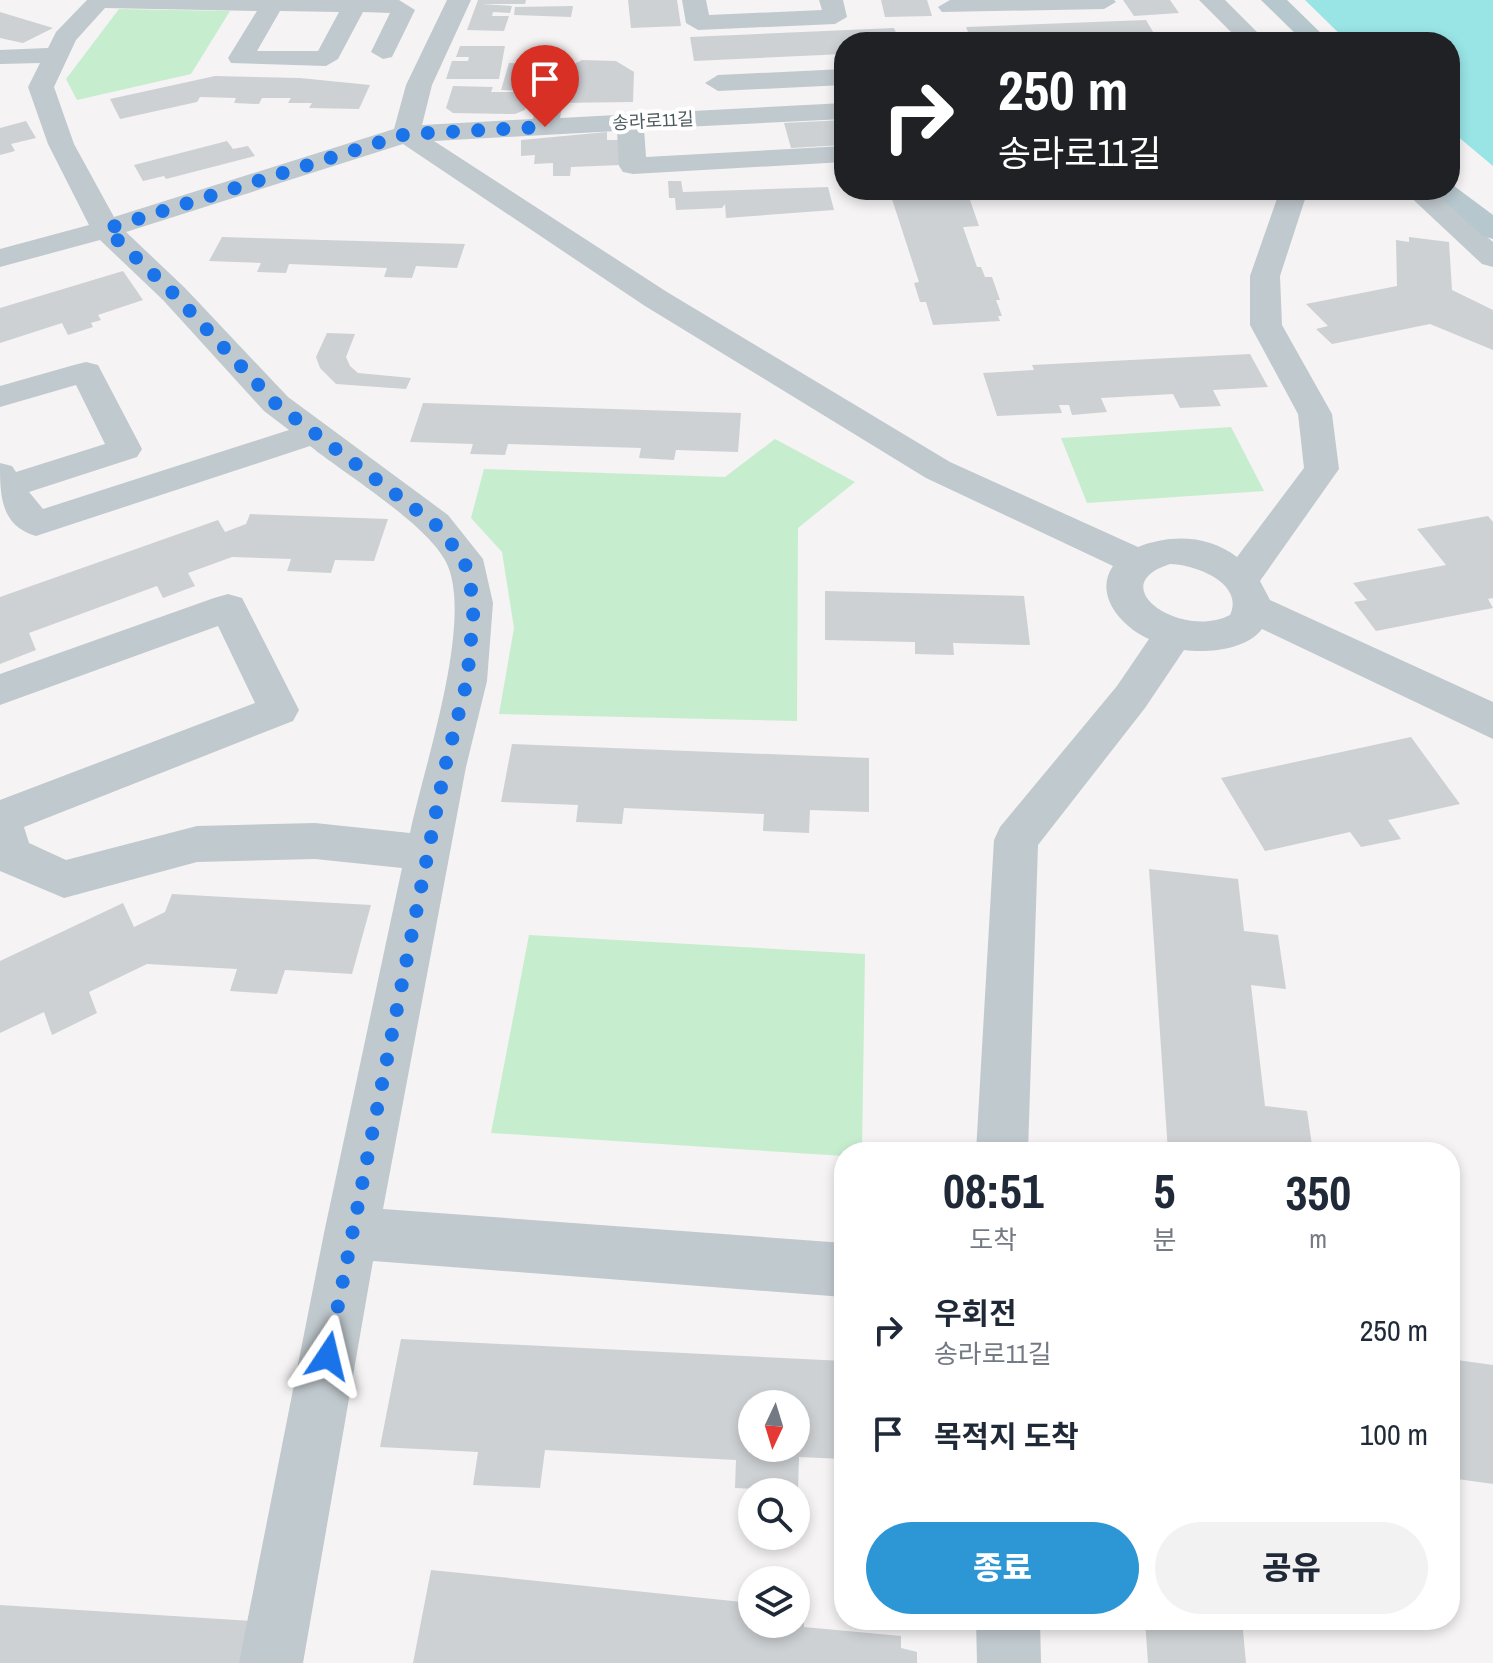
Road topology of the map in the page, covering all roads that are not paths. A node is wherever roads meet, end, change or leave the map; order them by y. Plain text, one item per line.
1 (459, 0) edge
2 (694, 0) edge
3 (831, 0) edge
4 (1211, 0) edge
5 (1241, 0) edge
6 (1273, 0) edge
7 (1104, 2) dead end
8 (90, 3) edge
9 (273, 4) junction
10 (355, 5) junction
11 (945, 11) edge
12 (1245, 32) edge
13 (1275, 32) edge
14 (1307, 32) edge
15 (383, 52) dead end
16 (56, 55) junction
17 (0, 57) edge
18 (558, 59) dead end
19 (834, 77) edge
20 (718, 83) dead end
21 (834, 112) edge
22 (630, 122) junction
23 (545, 127) junction
24 (406, 134) junction
25 (834, 155) edge
26 (1460, 171) edge
27 (1493, 199) edge
28 (1291, 200) edge
29 (1428, 200) edge
30 (1458, 200) edge
31 (106, 229) junction
32 (1493, 230) edge
33 (0, 258) edge
34 (1493, 258) edge
35 (0, 397) edge
36 (316, 433) junction
37 (3, 480) edge
38 (1135, 561) junction
39 (1247, 593) junction
40 (1173, 635) junction
41 (0, 690) edge
42 (1493, 723) edge
43 (0, 818) edge
44 (428, 853) junction
45 (1002, 1142) edge
46 (351, 1233) junction
47 (834, 1269) edge
48 (1008, 1630) edge
49 (271, 1663) edge
50 (1009, 1663) edge

1 - 24 street
2 - 3 street
4 - 12 street
5 - 13 main road
6 - 14 main road
7 - 11 street
8 - 9 street
8 - 16 street
9 - 10 street
9 - 10 street
10 - 15 street
16 - 17 street
16 - 31 street
18 - 23 street
19 - 20 street
21 - 22 street, 송라로11길
22 - 23 street, 송라로11길
22 - 25 street
23 - 24 street, 송라로11길
24 - 31 street, 송라로11길
24 - 38 street
26 - 27 main road
28 - 39 street
29 - 34 street
30 - 32 main road
31 - 33 street, 송라로11길
31 - 36 street
35 - 37 street
36 - 37 street
36 - 44 street
38 - 39 street
38 - 40 street
39 - 40 street
39 - 42 street
40 - 45 street
41 - 43 street
43 - 44 street
44 - 46 street
46 - 47 street
46 - 49 street
48 - 50 street

